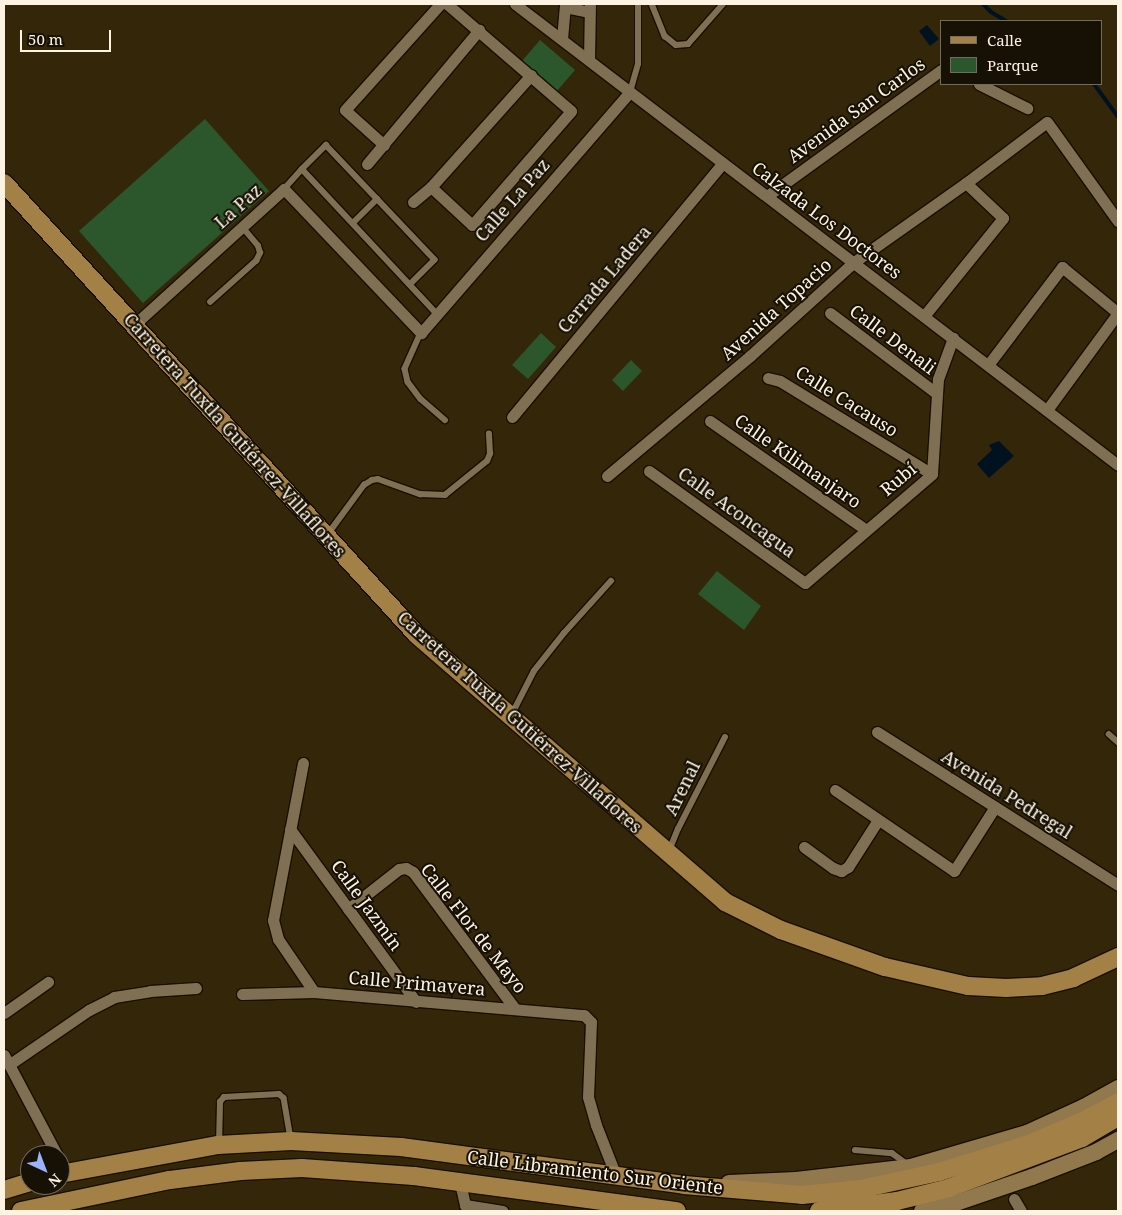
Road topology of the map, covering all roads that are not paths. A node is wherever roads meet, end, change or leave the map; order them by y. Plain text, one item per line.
1 (440, 4) edge
2 (447, 4) edge
3 (515, 4) edge
4 (638, 4) edge
5 (652, 4) edge
6 (723, 4) edge
7 (565, 5) edge
8 (589, 8) edge
9 (479, 30) junction
10 (562, 39) junction
11 (589, 60) junction
12 (940, 71) edge
13 (531, 75) junction
14 (981, 85) edge
15 (630, 92) junction
16 (1026, 108) dead end
17 (384, 145) junction
18 (723, 163) junction
19 (367, 164) dead end
20 (302, 169) junction
21 (4, 183) edge
22 (966, 184) junction
23 (430, 187) junction
24 (284, 189) junction
25 (767, 196) junction
26 (378, 199) junction
27 (413, 202) dead end
28 (1118, 221) edge
29 (353, 223) junction
30 (241, 226) junction
31 (854, 262) junction
32 (410, 284) junction
33 (210, 302) dead end
34 (830, 313) dead end
35 (1118, 313) edge
36 (437, 314) junction
37 (924, 316) junction
38 (135, 324) junction
39 (421, 333) junction
40 (953, 338) junction
41 (988, 365) junction
42 (768, 378) dead end
43 (936, 393) junction
44 (1048, 410) junction
45 (512, 417) dead end
46 (446, 420) dead end
47 (710, 421) dead end
48 (489, 434) dead end
49 (1118, 464) edge
50 (648, 471) dead end
51 (932, 474) junction
52 (607, 476) dead end
53 (866, 530) junction
54 (328, 536) junction
55 (612, 581) dead end
56 (805, 583) joint
57 (511, 716) junction
58 (877, 732) dead end
59 (1109, 734) dead end
60 (725, 737) dead end
61 (1118, 742) edge
62 (303, 764) dead end
63 (835, 790) dead end
64 (995, 807) junction
65 (878, 820) junction
66 (290, 830) junction
67 (804, 847) dead end
68 (668, 854) junction
69 (1118, 885) edge
70 (348, 910) junction
71 (1118, 957) edge
72 (48, 982) dead end
73 (196, 988) dead end
74 (314, 992) junction
75 (242, 994) dead end
76 (416, 1002) junction
77 (515, 1009) junction
78 (4, 1013) edge
79 (7, 1059) edge
80 (1118, 1088) edge
81 (1118, 1102) edge
82 (1118, 1117) edge
83 (1118, 1140) edge
84 (291, 1141) junction
85 (52, 1145) edge
86 (218, 1145) junction
87 (855, 1150) dead end
88 (911, 1167) junction
89 (70, 1168) edge
90 (616, 1176) junction
91 (460, 1182) junction
92 (20, 1185) edge
93 (684, 1185) junction
94 (4, 1189) edge
95 (502, 1189) junction
96 (1014, 1199) dead end
97 (26, 1210) edge
98 (502, 1211) edge
99 (677, 1211) edge
100 (819, 1211) edge
101 (922, 1211) edge
102 (1021, 1211) edge

1 - 17 street
2 - 9 street
3 - 10 street, Calzada Los Doctores
4 - 15 lane
5 - 6 lane
7 - 8 street
7 - 10 street
8 - 11 street
9 - 13 street
9 - 17 street
10 - 11 street, Calzada Los Doctores
11 - 15 street, Calzada Los Doctores
12 - 25 street, Avenida San Carlos
13 - 23 street
13 - 23 street
14 - 16 street
15 - 18 street, Calzada Los Doctores
15 - 36 street, Calle La Paz
17 - 19 street
18 - 25 street, Calzada Los Doctores
18 - 45 street, Cerrada Ladera
20 - 24 lane
20 - 26 lane
20 - 29 lane
21 - 38 main road, Carretera Tuxtla Gutiérrez-Villaflores
22 - 28 street, Avenida Topacio
22 - 31 street, Avenida Topacio
22 - 37 street
23 - 27 street
24 - 30 street, La Paz
24 - 39 street, La Paz
25 - 31 street, Calzada Los Doctores
26 - 29 lane
26 - 32 lane
29 - 32 lane
30 - 33 lane
30 - 38 street, La Paz
31 - 37 street, Calzada Los Doctores
31 - 52 street, Avenida Topacio
32 - 36 lane
34 - 43 street, Calle Denali
35 - 41 street
35 - 44 street
36 - 39 street, Calle La Paz
37 - 40 street, Calzada Los Doctores
38 - 54 main road, Carretera Tuxtla Gutiérrez-Villaflores
39 - 46 lane
40 - 41 street, Calzada Los Doctores
40 - 43 street, Rubí
41 - 44 street, Calzada Los Doctores
42 - 51 street, Calle Cacauso
43 - 51 street, Rubí
44 - 49 street, Calzada Los Doctores
47 - 53 street, Calle Kilimanjaro
48 - 54 lane
50 - 56 street, Calle Aconcagua
51 - 53 street, Rubí
53 - 56 street, Rubí
54 - 57 main road, Carretera Tuxtla Gutiérrez-Villaflores
55 - 57 lane
57 - 68 main road, Carretera Tuxtla Gutiérrez-Villaflores
58 - 64 street, Avenida Pedregal
59 - 61 lane
60 - 68 lane, Arenal
62 - 66 street
63 - 65 street
64 - 65 street
64 - 69 street, Avenida Pedregal
65 - 67 street
66 - 70 street, Calle Jazmín
66 - 74 street
68 - 71 main road, Carretera Tuxtla Gutiérrez-Villaflores
70 - 76 street, Calle Jazmín
70 - 77 street, Calle Flor de Mayo
72 - 78 street
73 - 79 street
74 - 75 street, Calle Primavera
74 - 76 street, Calle Primavera
76 - 77 street, Calle Primavera
77 - 90 street, Calle Primavera
79 - 85 street
80 - 88 street
81 - 93 main road, Calle Libramiento Sur Oriente
82 - 100 main road
83 - 101 street
84 - 86 main road, Calle Libramiento Sur Oriente
84 - 86 lane
84 - 90 main road, Calle Libramiento Sur Oriente
86 - 89 main road, Calle Libramiento Sur Oriente
87 - 88 lane
88 - 93 street
90 - 93 main road, Calle Libramiento Sur Oriente
91 - 95 main road, Calle Libramiento Sur Oriente
91 - 97 main road, Calle Libramiento Sur Oriente
91 - 98 street
92 - 94 main road
95 - 98 street
95 - 99 main road, Calle Libramiento Sur Oriente
96 - 102 street

